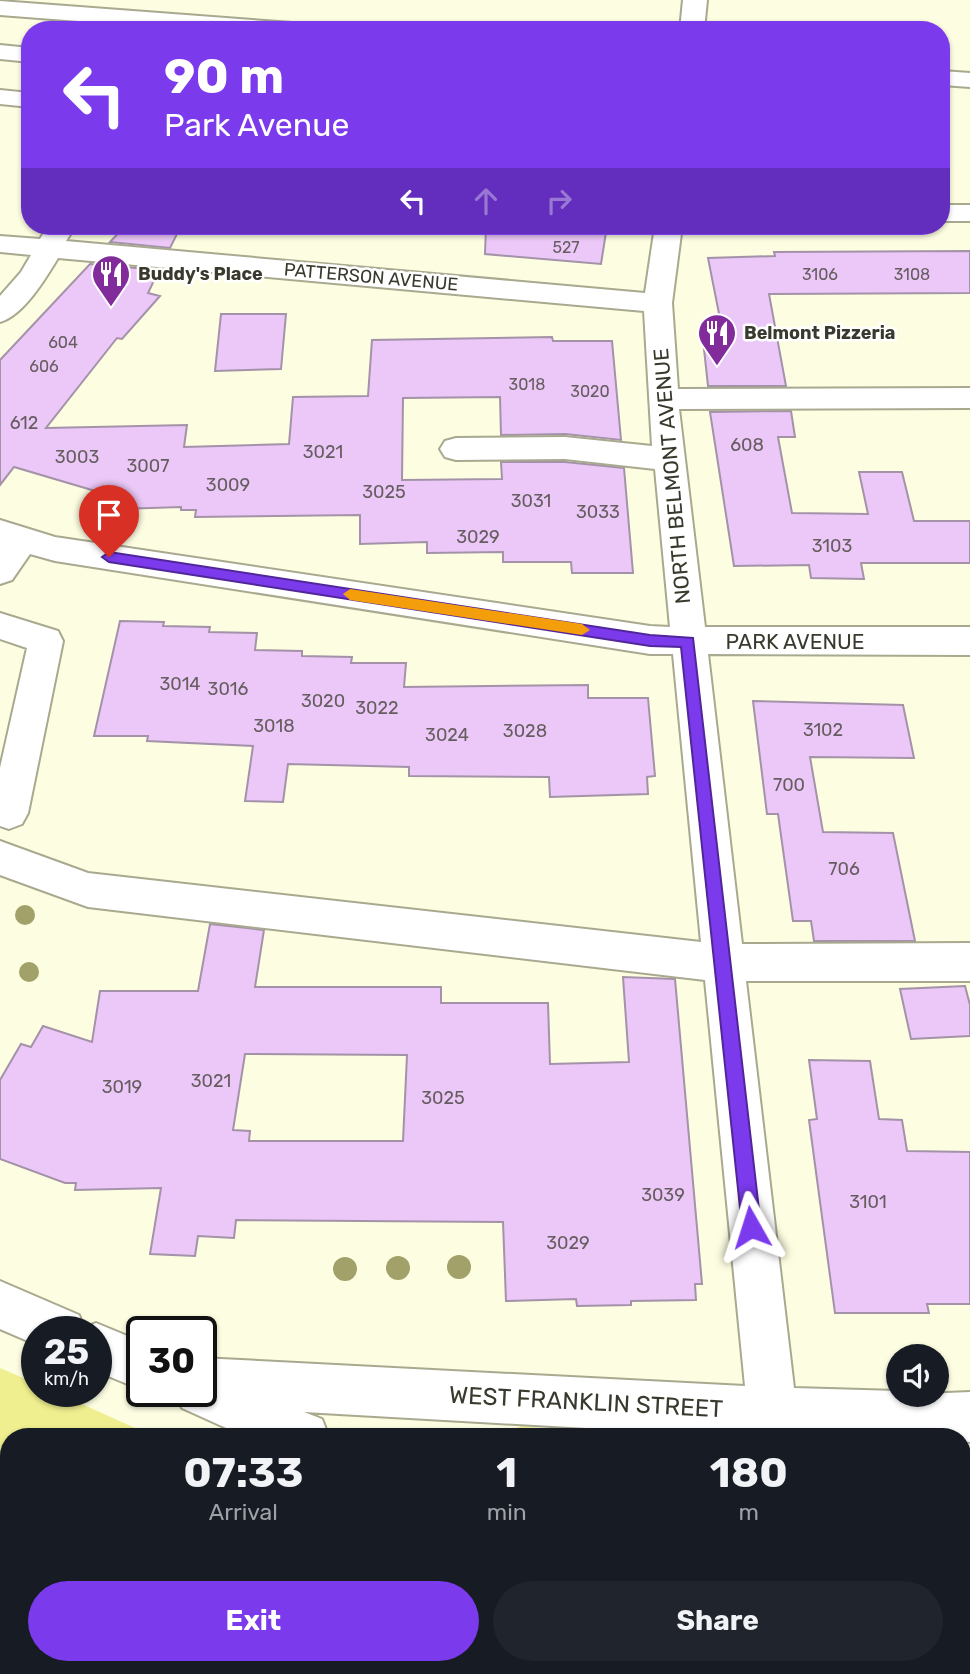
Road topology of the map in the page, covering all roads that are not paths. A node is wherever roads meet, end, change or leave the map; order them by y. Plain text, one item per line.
1 (695, 0) edge
2 (0, 8) edge
3 (169, 17) edge
4 (207, 21) edge
5 (693, 21) edge
6 (0, 52) edge
7 (21, 54) edge
8 (950, 79) edge
9 (970, 80) edge
10 (0, 97) edge
11 (21, 99) edge
12 (950, 213) edge
13 (970, 213) edge
14 (668, 235) edge
15 (55, 237) edge
16 (0, 244) edge
17 (658, 303) junction
18 (0, 313) edge
19 (970, 398) edge
20 (663, 399) junction
21 (456, 449) dead end
22 (669, 459) junction
23 (12, 536) edge
24 (0, 572) edge
25 (0, 626) edge
26 (970, 641) edge
27 (688, 642) junction
28 (9, 813) dead end
29 (0, 858) edge
30 (970, 962) edge
31 (722, 963) junction
32 (0, 1305) edge
33 (25, 1316) edge
34 (217, 1383) edge
35 (217, 1399) edge
36 (970, 1417) edge
37 (770, 1424) edge
38 (283, 1428) edge

1 - 5 street
2 - 3 street
3 - 4 street
6 - 7 street
8 - 9 street
10 - 11 street
12 - 13 street
14 - 17 street, NORTH BELMONT AVENUE
15 - 16 street, PATTERSON AVENUE
15 - 17 street, PATTERSON AVENUE
15 - 18 street
17 - 20 street, NORTH BELMONT AVENUE
19 - 20 street
20 - 22 street, NORTH BELMONT AVENUE
21 - 22 street
22 - 27 street, NORTH BELMONT AVENUE
23 - 24 street
23 - 27 street, PARK AVENUE
25 - 28 street
26 - 27 street, PARK AVENUE
27 - 31 street, NORTH BELMONT AVENUE
29 - 31 street
30 - 31 street
31 - 37 street, NORTH BELMONT AVENUE
32 - 33 street
34 - 37 street, WEST FRANKLIN STREET
35 - 38 street
36 - 37 street, WEST FRANKLIN STREET

